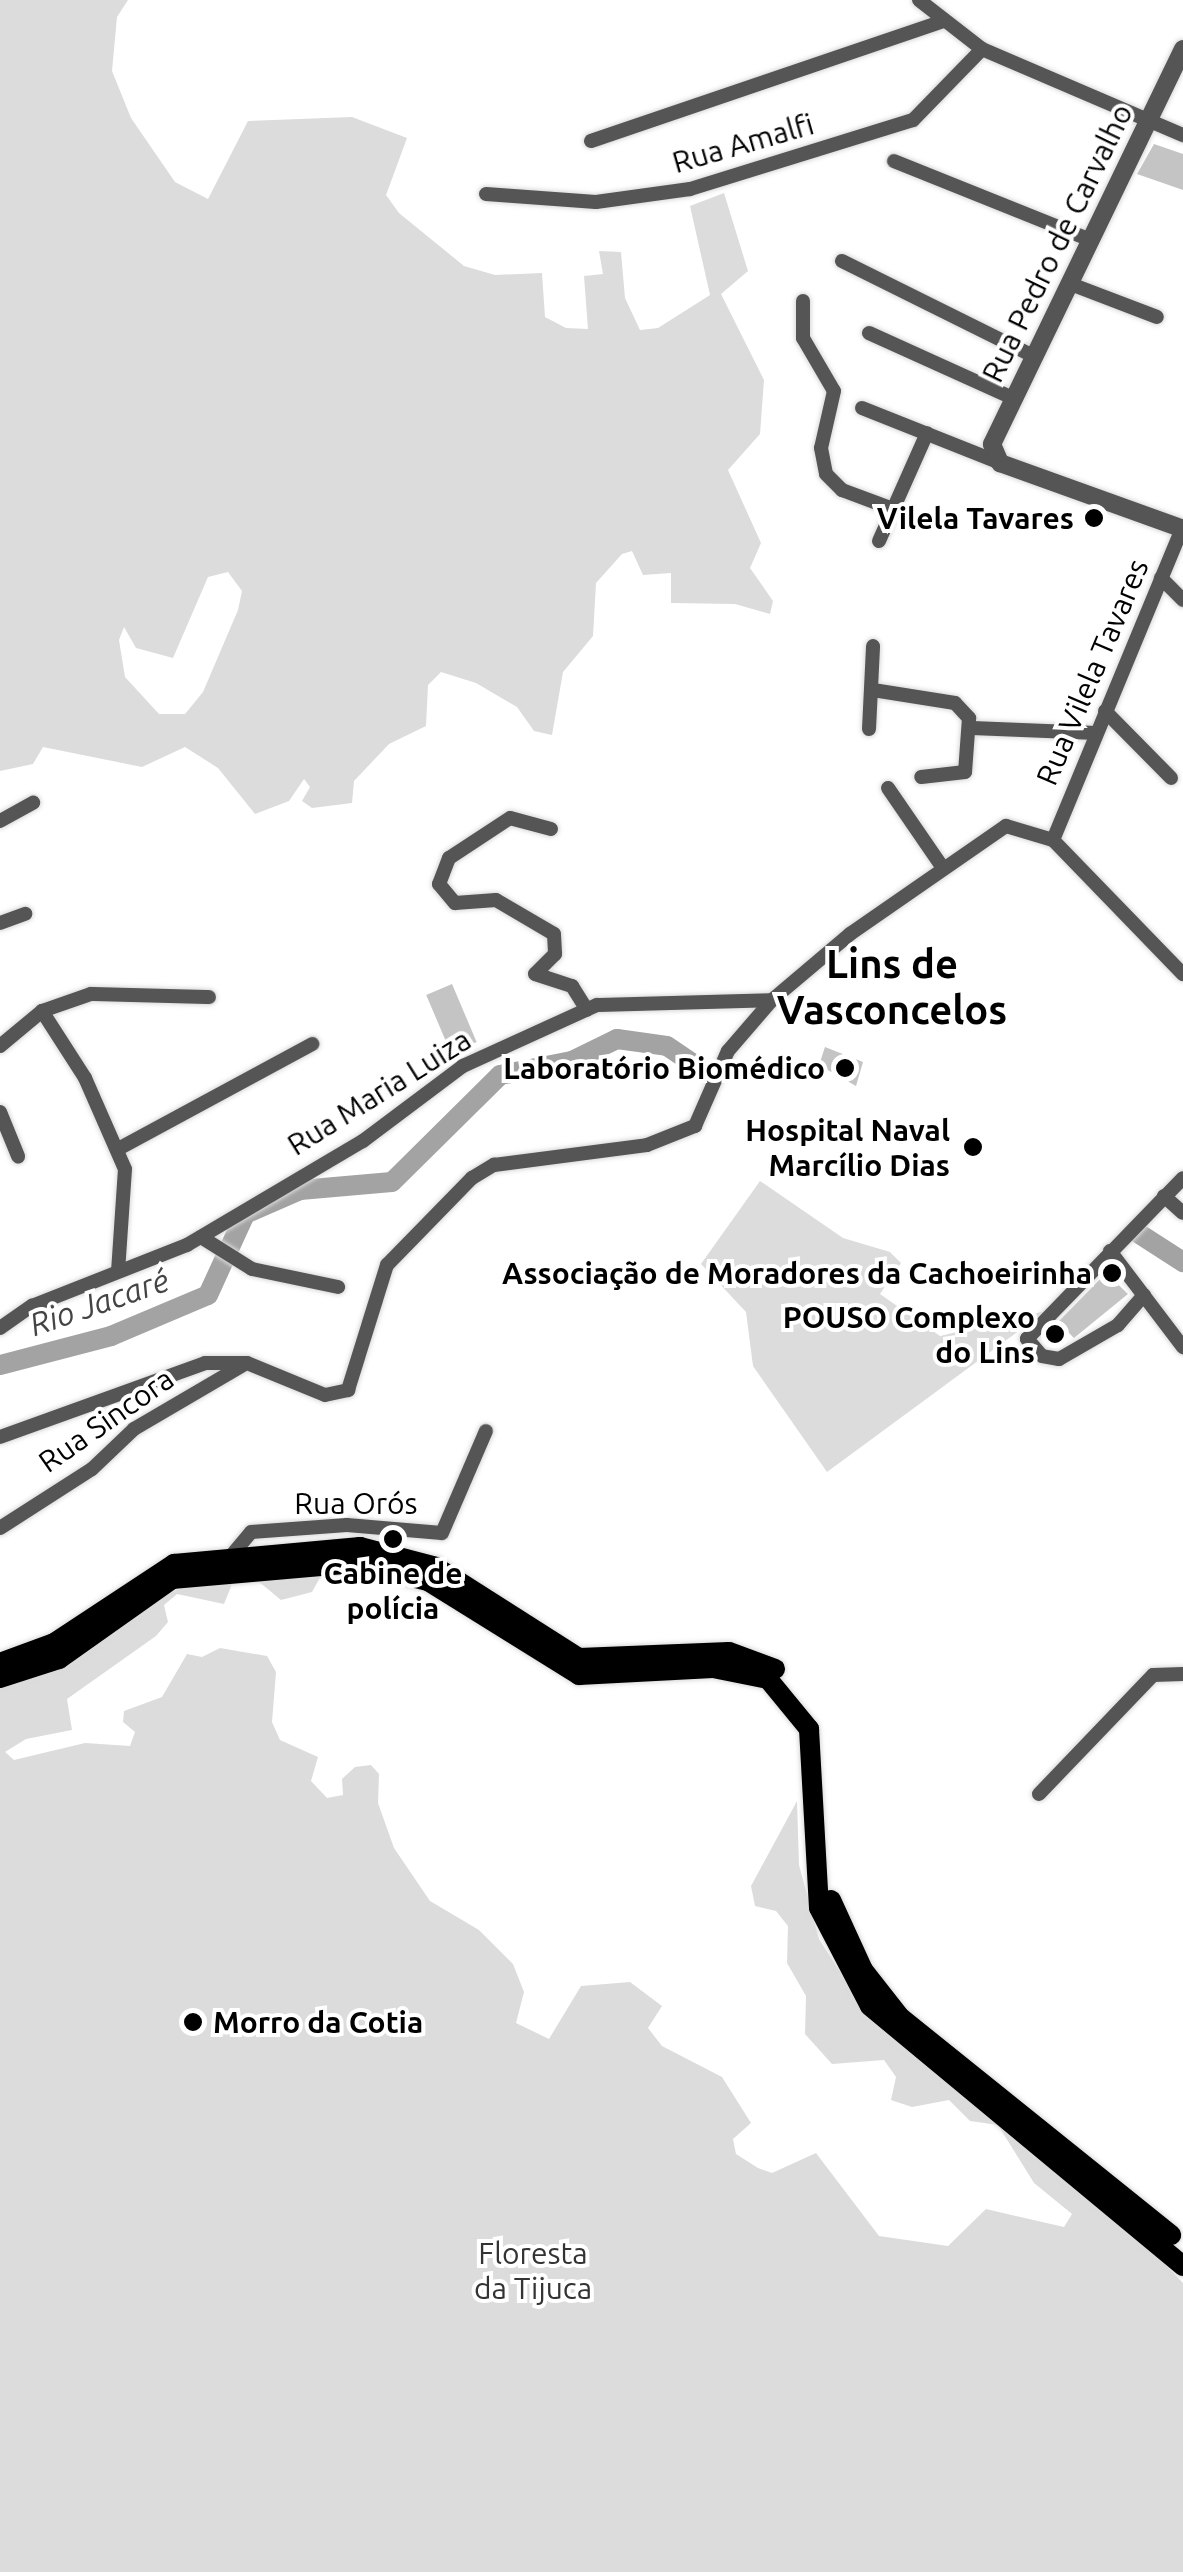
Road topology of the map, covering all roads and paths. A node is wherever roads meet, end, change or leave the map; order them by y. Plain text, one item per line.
1 (919, 0) edge
2 (943, 22) junction
3 (1183, 48) edge
4 (982, 49) junction
5 (1144, 121) junction
6 (1183, 135) edge
7 (591, 142) dead end
8 (894, 161) dead end
9 (486, 194) dead end
10 (1088, 239) junction
11 (842, 261) dead end
12 (1068, 283) junction
13 (803, 301) dead end
14 (1157, 317) dead end
15 (869, 333) dead end
16 (1034, 356) junction
17 (1013, 398) junction
18 (862, 408) dead end
19 (927, 432) junction
20 (953, 442) junction
21 (992, 444) junction
22 (1000, 463) junction
23 (893, 509) junction
24 (1182, 528) edge
25 (879, 541) dead end
26 (1161, 578) junction
27 (1183, 600) edge
28 (872, 646) dead end
29 (873, 690) junction
30 (1105, 711) junction
31 (972, 728) junction
32 (869, 729) dead end
33 (1096, 733) junction
34 (921, 777) dead end
35 (1170, 778) dead end
36 (888, 788) dead end
37 (32, 804) dead end
38 (0, 821) edge
39 (550, 829) dead end
40 (1053, 840) junction
41 (942, 868) junction
42 (25, 914) dead end
43 (0, 923) edge
44 (1183, 974) edge
45 (209, 997) dead end
46 (772, 1000) junction
47 (587, 1010) junction
48 (42, 1011) junction
49 (312, 1044) dead end
50 (0, 1046) edge
51 (0, 1112) edge
52 (118, 1149) junction
53 (18, 1156) dead end
54 (1183, 1178) edge
55 (1164, 1196) junction
56 (1183, 1213) edge
57 (201, 1237) junction
58 (1110, 1251) junction
59 (118, 1271) junction
60 (338, 1287) dead end
61 (1144, 1295) junction
62 (0, 1328) edge
63 (1183, 1346) edge
64 (247, 1363) junction
65 (486, 1431) dead end
66 (0, 1437) edge
67 (0, 1528) edge
68 (231, 1556) junction
69 (0, 1663) edge
70 (1183, 1674) edge
71 (0, 1678) edge
72 (1039, 1794) dead end
73 (1183, 2248) edge
74 (1183, 2266) edge

1 - 2 street
2 - 4 street
2 - 7 street
3 - 5 street, Rua Pedro de Carvalho
4 - 5 street
4 - 9 street, Rua Amalfi
5 - 6 street
5 - 10 street, Rua Pedro de Carvalho
8 - 10 street
10 - 12 street, Rua Pedro de Carvalho
11 - 16 street
12 - 14 street
12 - 16 street, Rua Pedro de Carvalho
13 - 23 street
15 - 17 street
16 - 17 street, Rua Pedro de Carvalho
17 - 21 street, Rua Pedro de Carvalho
18 - 19 street
19 - 20 street
19 - 23 street
20 - 21 street
20 - 22 street
21 - 22 street
22 - 24 street
23 - 25 street
24 - 26 street, Rua Vilela Tavares
26 - 27 street
26 - 30 street, Rua Vilela Tavares
28 - 29 street
29 - 31 street
29 - 32 street
30 - 33 street, Rua Vilela Tavares
30 - 35 street
31 - 33 street
31 - 34 street
33 - 40 street, Rua Vilela Tavares
36 - 41 street
37 - 38 street
39 - 47 street
40 - 41 street
40 - 44 street
41 - 46 street
42 - 43 street
45 - 48 street
46 - 47 street, Rua Maria Luiza
46 - 64 street, Rua Sincora
47 - 57 street, Rua Maria Luiza
48 - 50 street
48 - 52 street
49 - 52 street
51 - 53 street
52 - 59 street
54 - 55 street
55 - 56 street
55 - 58 street
57 - 59 street, Rua Maria Luiza
57 - 60 street
58 - 61 street
58 - 61 street
59 - 62 street, Rua Maria Luiza
61 - 63 street
64 - 66 street, Rua Sincora
64 - 67 street, Rua Sincora
65 - 68 street, Rua Orós
68 - 69 main road
68 - 73 main road
70 - 72 street
71 - 74 main road

